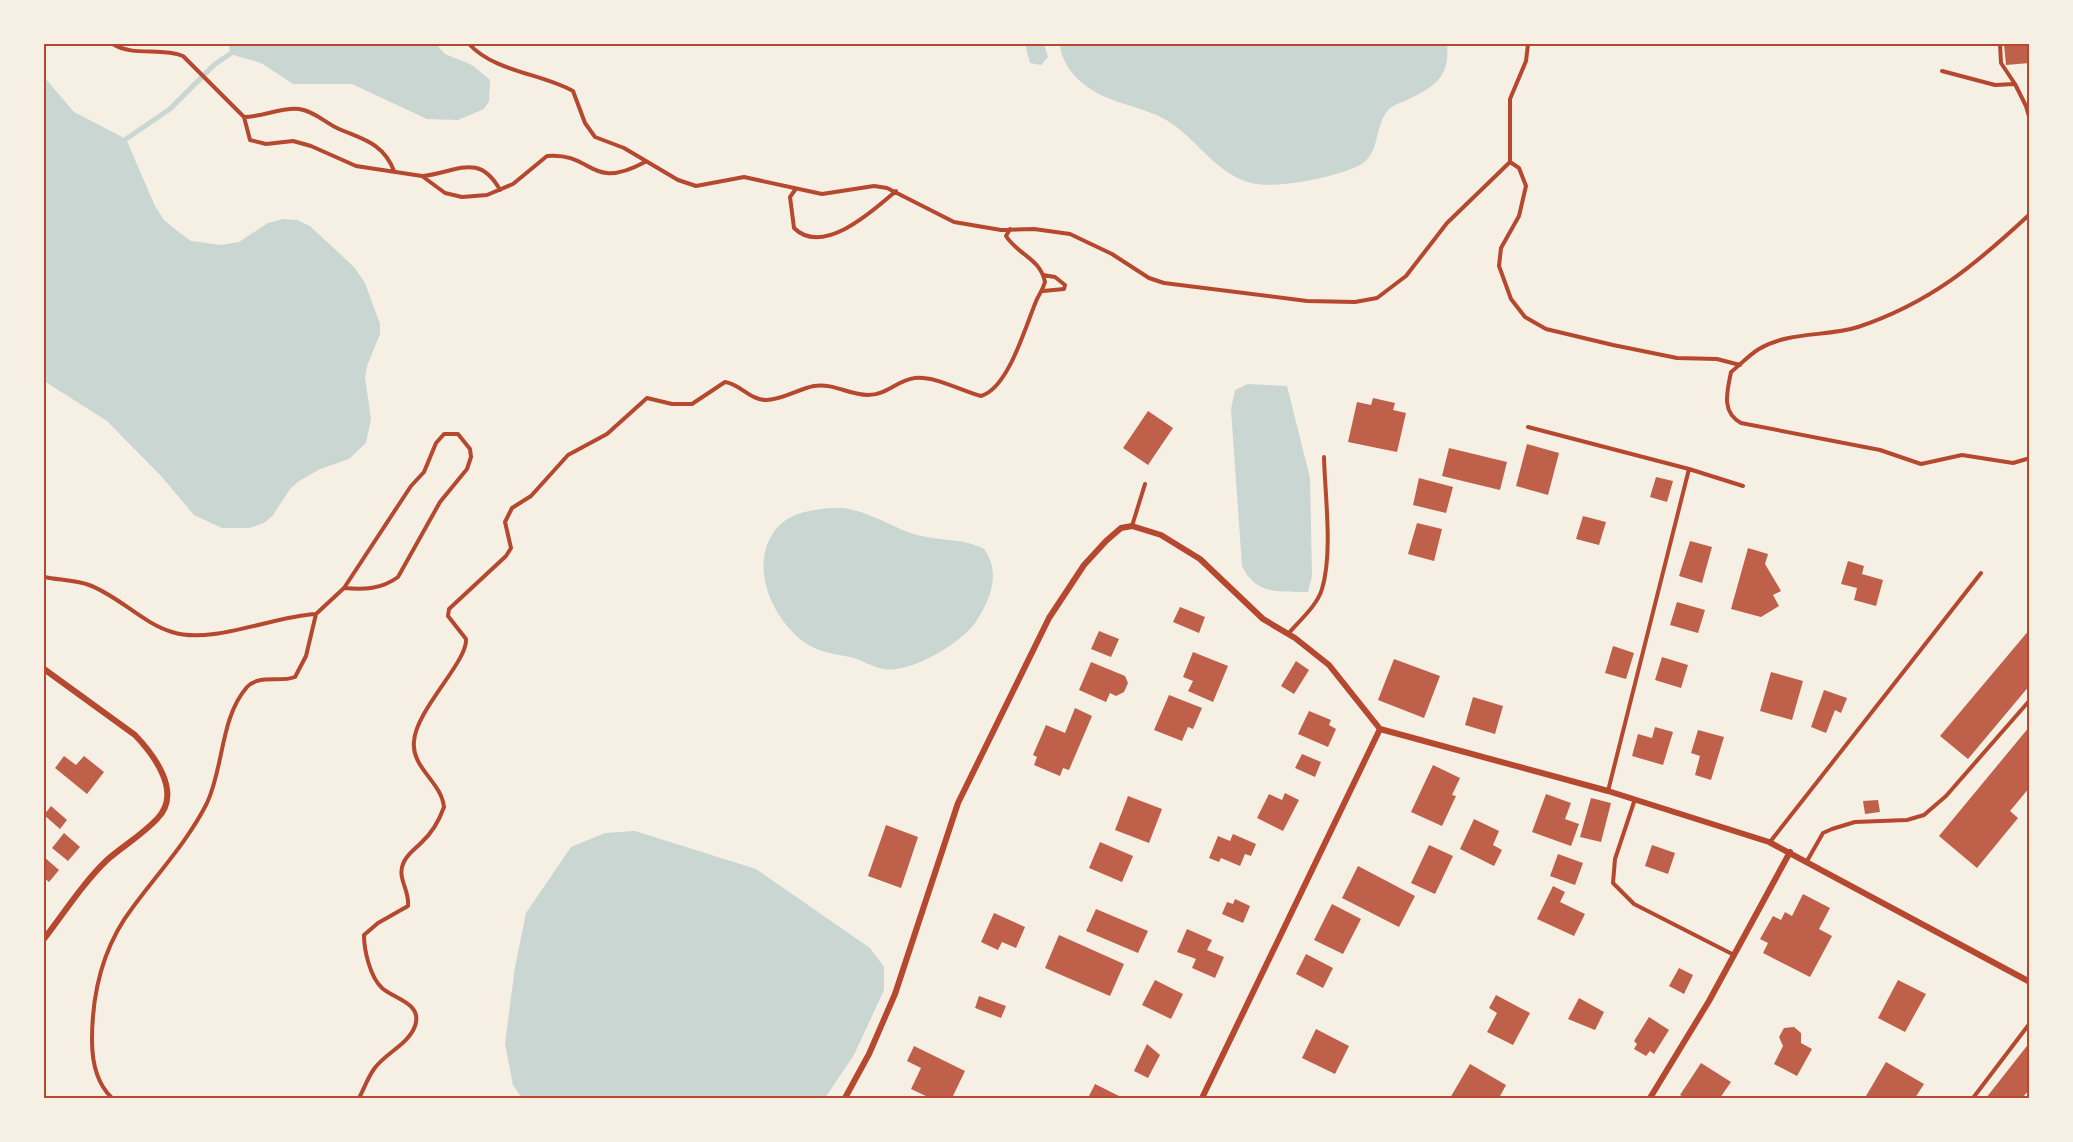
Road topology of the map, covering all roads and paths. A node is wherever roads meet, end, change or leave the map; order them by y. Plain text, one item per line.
1 (113, 44) edge
2 (469, 44) edge
3 (1528, 44) edge
4 (2000, 44) edge
5 (1942, 71) dead end
6 (2015, 84) junction
7 (244, 117) junction
8 (2030, 120) edge
9 (645, 162) junction
10 (1510, 162) junction
11 (394, 171) junction
12 (422, 176) junction
13 (500, 190) junction
14 (795, 190) junction
15 (897, 191) junction
16 (2030, 214) edge
17 (1010, 230) junction
18 (1043, 275) junction
19 (1043, 291) junction
20 (1740, 364) junction
21 (1528, 427) dead end
22 (1324, 458) dead end
23 (2030, 458) edge
24 (1689, 469) junction
25 (1145, 484) dead end
26 (1743, 486) dead end
27 (1132, 526) junction
28 (1981, 573) dead end
29 (44, 577) edge
30 (344, 588) junction
31 (316, 614) junction
32 (1288, 633) junction
33 (44, 669) edge
34 (2030, 700) edge
35 (1380, 729) junction
36 (1608, 791) junction
37 (1635, 799) junction
38 (1769, 842) junction
39 (1790, 852) junction
40 (1807, 861) junction
41 (44, 939) edge
42 (1734, 955) junction
43 (2030, 982) edge
44 (2030, 1023) edge
45 (112, 1098) edge
46 (358, 1098) edge
47 (844, 1098) edge
48 (1202, 1098) edge
49 (1650, 1098) edge
50 (1973, 1098) edge

1 - 7 lane
2 - 9 lane
3 - 10 lane
4 - 6 lane
5 - 6 lane
6 - 8 lane
7 - 11 lane
7 - 11 lane
9 - 13 lane
9 - 14 lane
10 - 17 lane
10 - 20 lane
11 - 12 lane
12 - 13 lane
12 - 13 lane
14 - 15 lane
14 - 15 lane
15 - 17 lane
16 - 20 lane
17 - 18 lane
18 - 19 lane
18 - 19 lane
19 - 46 lane
20 - 23 lane
21 - 24 lane
22 - 32 lane
24 - 26 lane
24 - 36 lane
25 - 27 lane
27 - 32 street
27 - 47 street
28 - 38 lane
29 - 31 lane
30 - 30 lane
30 - 31 lane
31 - 45 lane
32 - 35 street
33 - 41 street
34 - 40 lane
35 - 36 street
35 - 48 street
36 - 37 street
37 - 38 street
37 - 42 lane
38 - 39 street
39 - 40 street
39 - 42 street
40 - 43 street
42 - 49 street
44 - 50 lane

